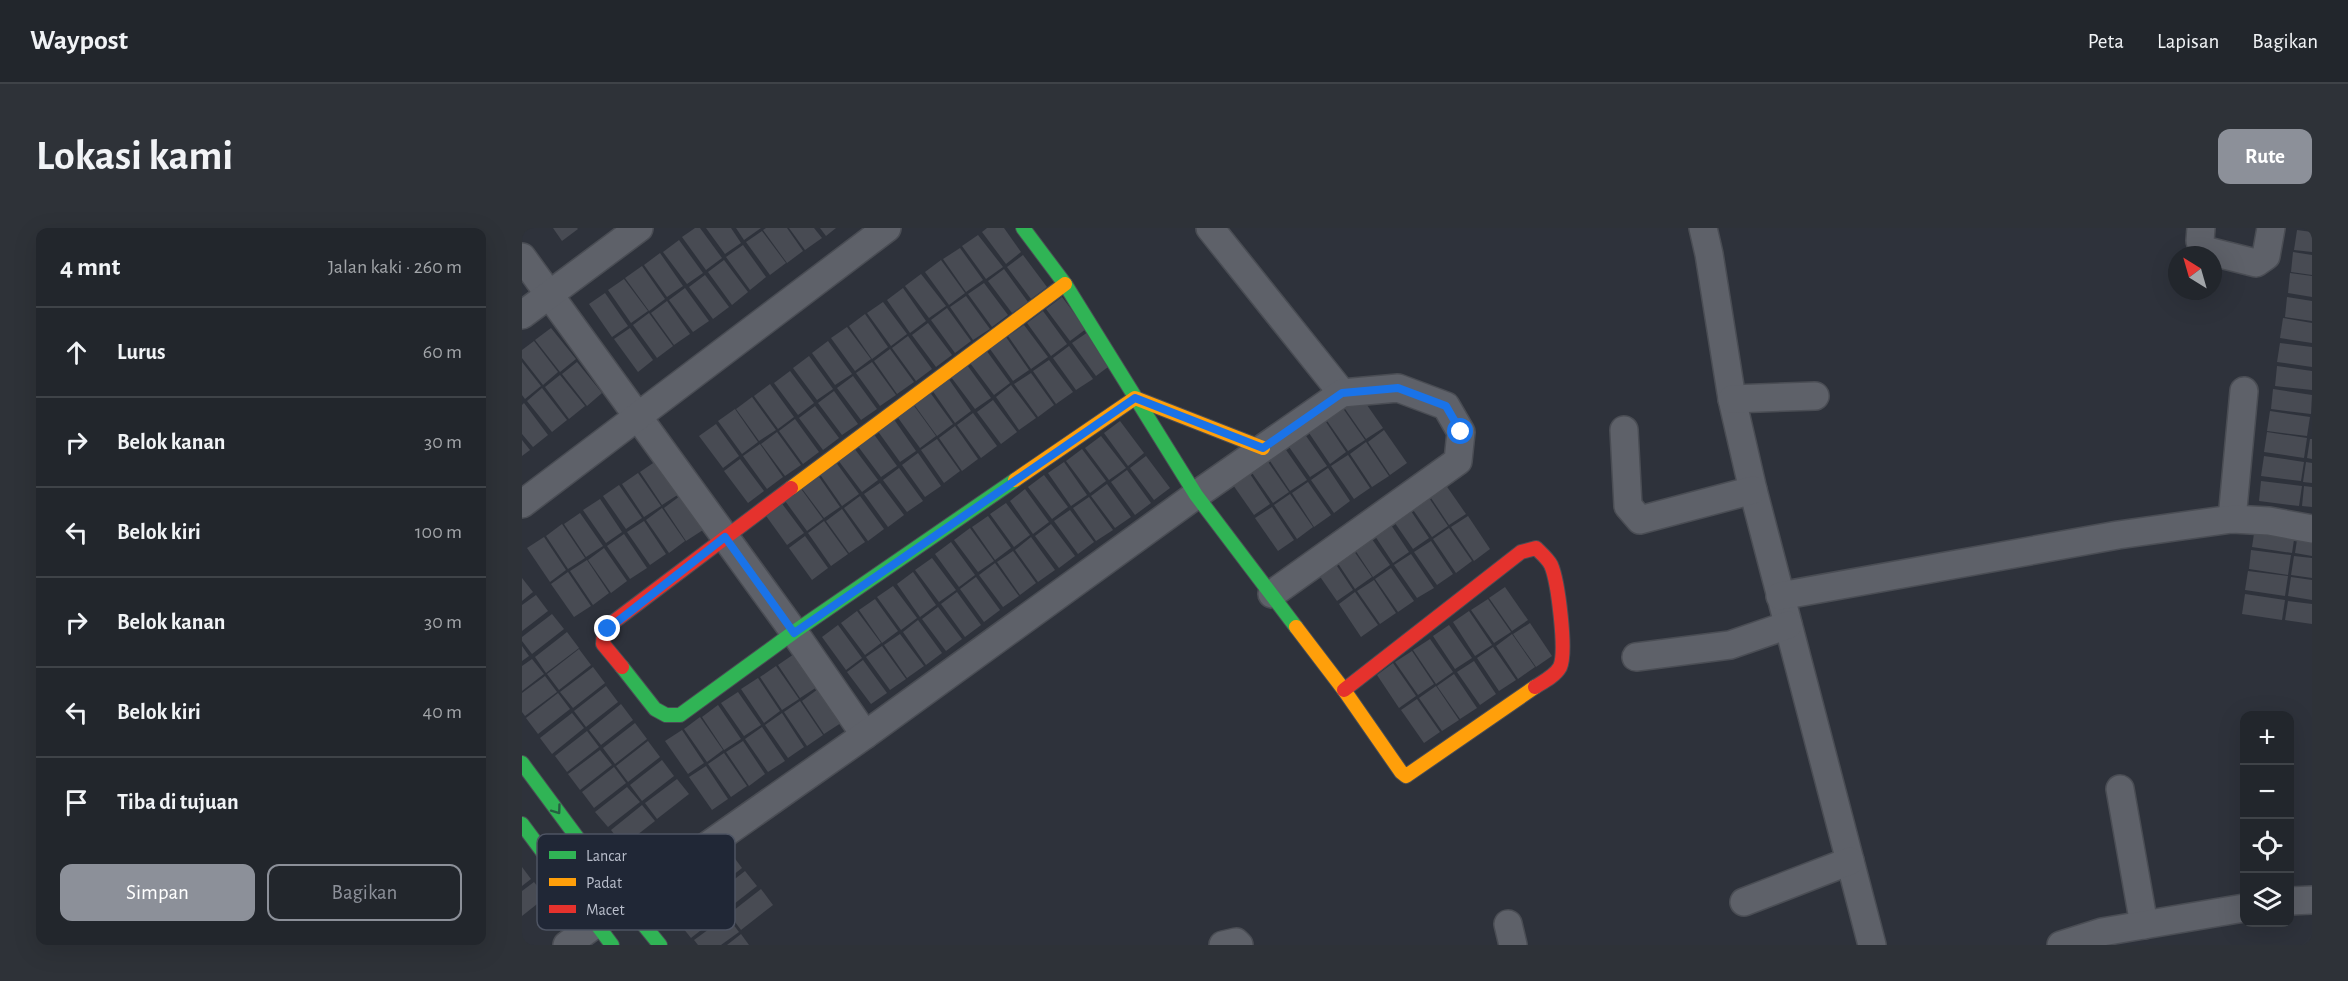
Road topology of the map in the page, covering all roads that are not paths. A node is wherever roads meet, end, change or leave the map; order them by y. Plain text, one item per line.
1 (639, 228) edge
2 (887, 228) edge
3 (1023, 228) edge
4 (1210, 228) edge
5 (1702, 228) edge
6 (2201, 228) edge
7 (2271, 228) edge
8 (522, 257) edge
9 (1065, 284) junction
10 (548, 294) junction
11 (522, 315) edge
12 (2244, 391) dead end
13 (1342, 393) junction
14 (1815, 396) dead end
15 (1135, 398) junction
16 (1731, 399) junction
17 (637, 418) junction
18 (1624, 429) dead end
19 (1263, 448) junction
20 (1753, 490) junction
21 (1196, 495) junction
22 (522, 504) edge
23 (2232, 519) junction
24 (2312, 529) edge
25 (725, 537) junction
26 (1272, 594) junction
27 (1780, 596) junction
28 (1788, 625) junction
29 (794, 633) junction
30 (1636, 657) dead end
31 (1344, 690) junction
32 (866, 735) junction
33 (522, 763) edge
34 (2120, 789) dead end
35 (522, 824) edge
36 (575, 834) edge
37 (724, 834) edge
38 (537, 844) edge
39 (1850, 861) junction
40 (2312, 900) edge
41 (2294, 901) edge
42 (1744, 902) dead end
43 (2240, 909) edge
44 (2144, 925) junction
45 (586, 930) edge
46 (600, 930) edge
47 (648, 930) edge
48 (567, 945) edge
49 (612, 945) edge
50 (660, 945) edge
51 (1223, 945) edge
52 (1239, 945) edge
53 (1872, 945) edge
54 (2061, 945) edge

1 - 10 street
2 - 17 street
3 - 9 street
4 - 13 street
5 - 16 street
6 - 7 street
8 - 10 street
9 - 15 street
9 - 25 street
10 - 11 street
10 - 17 street
12 - 23 street
13 - 19 street
13 - 26 street
14 - 16 street
15 - 19 street
15 - 21 street
15 - 29 street
16 - 20 street
17 - 22 street
17 - 25 street
18 - 20 street
19 - 21 street
20 - 27 street
21 - 26 street
21 - 32 street
23 - 24 street
23 - 27 street
25 - 29 street
25 - 29 street
26 - 31 street
27 - 28 street
28 - 30 street
28 - 39 street
29 - 32 street
31 - 31 street
32 - 37 street
33 -> 36 street
34 - 44 street
35 - 38 street
39 - 42 street
39 - 53 street
40 - 41 street
43 - 44 street
44 - 54 street
45 - 48 street
46 - 49 street
47 - 50 street
51 - 52 street

